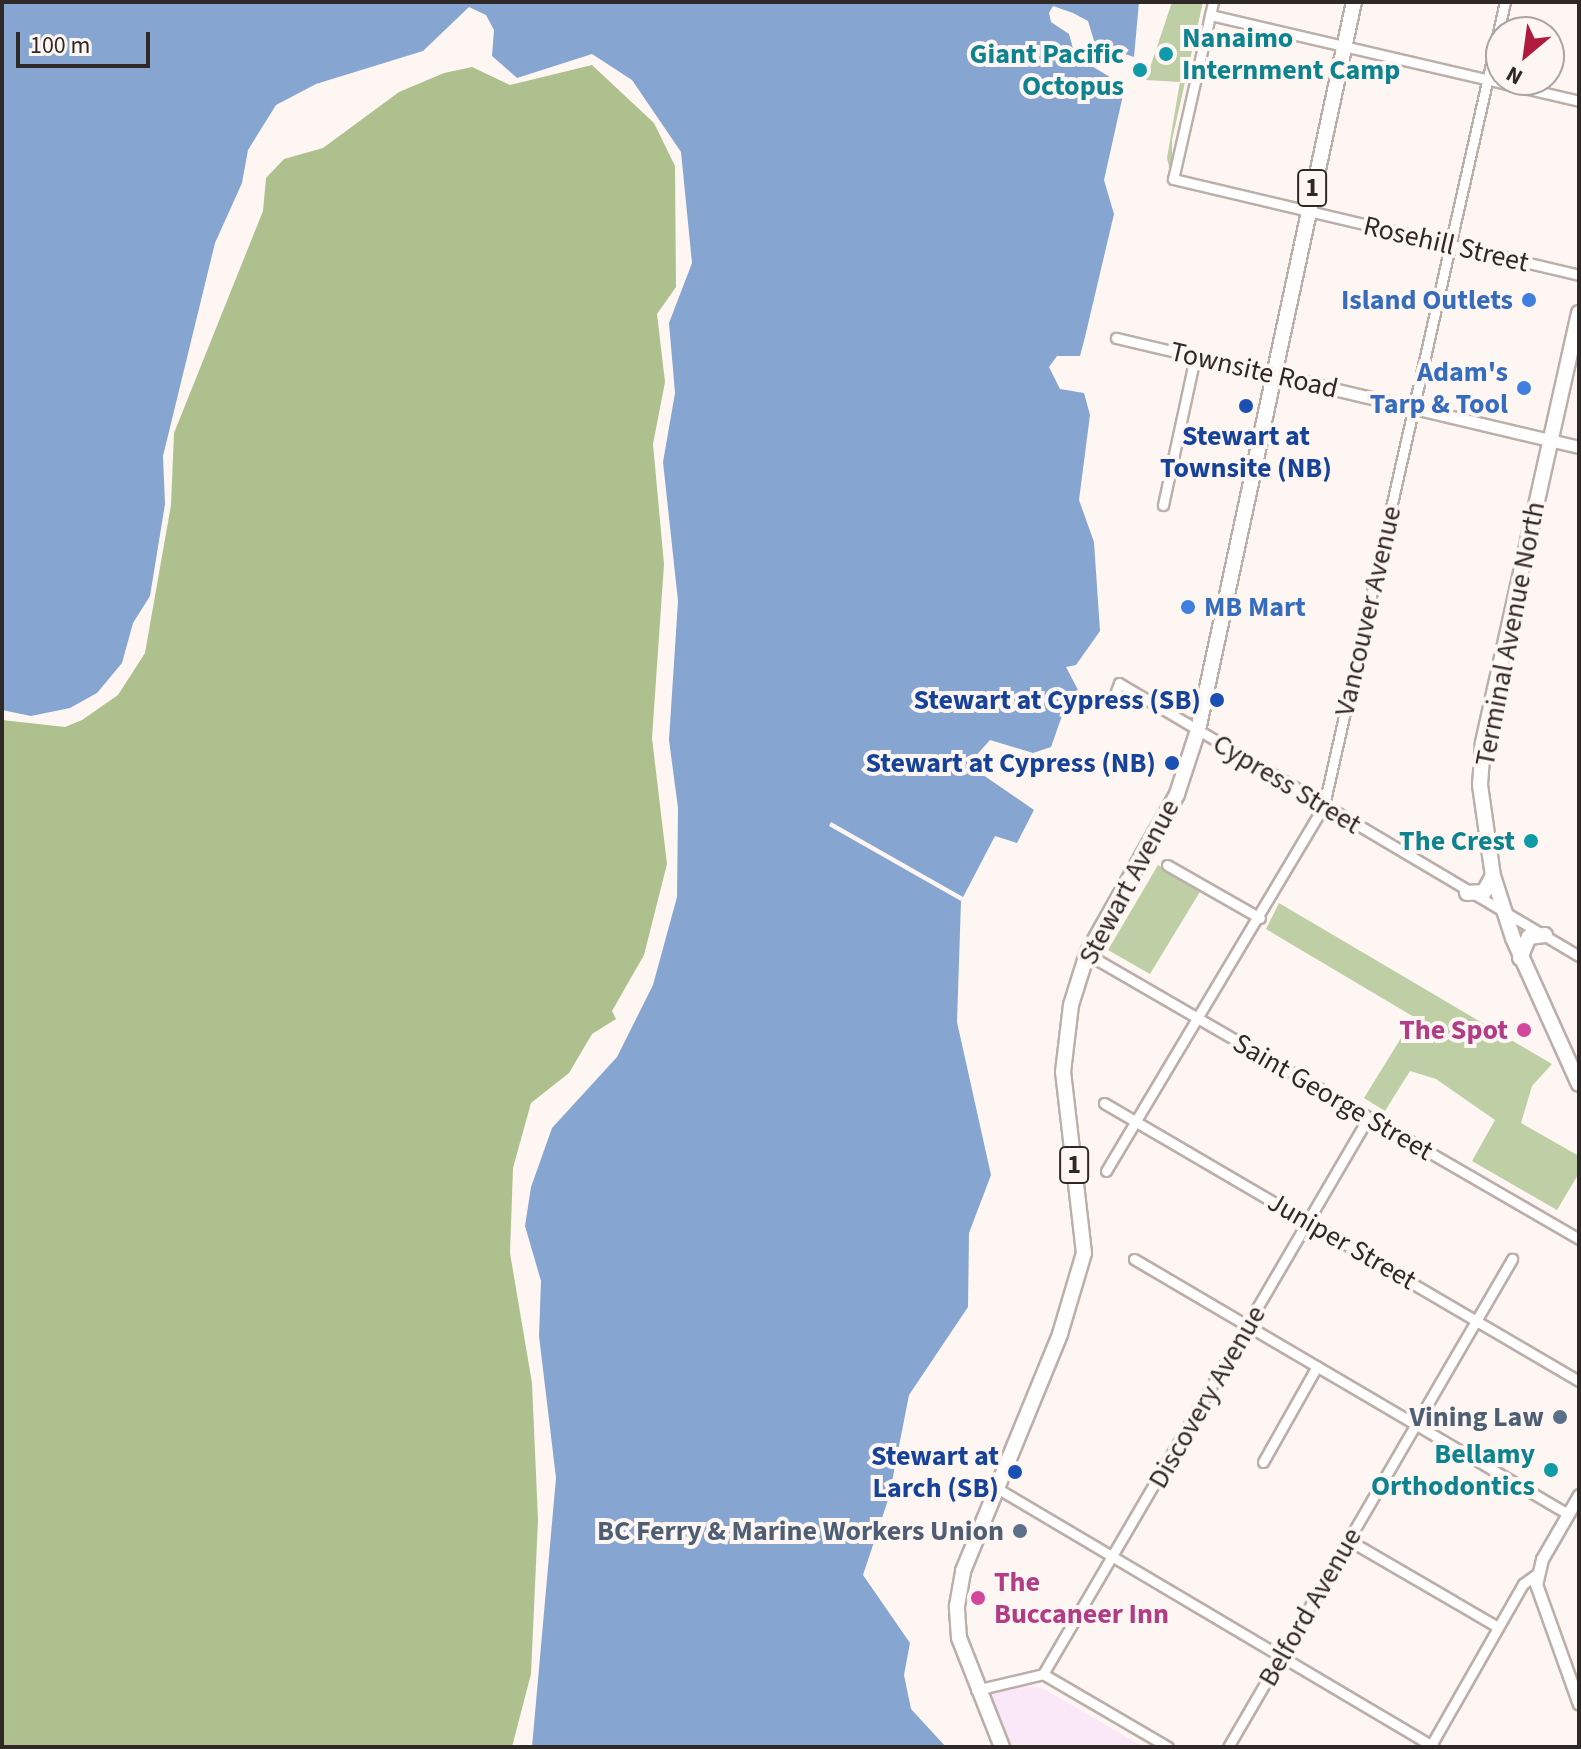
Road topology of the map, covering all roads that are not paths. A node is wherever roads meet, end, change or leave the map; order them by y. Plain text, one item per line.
1 (1213, 2) edge
2 (1354, 2) edge
3 (1210, 15) junction
4 (1344, 45) junction
5 (1485, 78) edge
6 (1485, 87) edge
7 (1559, 96) edge
8 (1579, 101) edge
9 (1306, 211) junction
10 (1448, 244) junction
11 (1579, 275) edge
12 (1579, 313) edge
13 (1116, 338) dead end
14 (1195, 357) junction
15 (1270, 374) junction
16 (1415, 408) junction
17 (1550, 440) junction
18 (1579, 447) edge
19 (1163, 505) dead end
20 (1113, 699) dead end
21 (1198, 730) junction
22 (1324, 805) junction
23 (1167, 865) dead end
24 (1493, 876) junction
25 (1467, 893) junction
26 (1505, 915) junction
27 (1260, 918) junction
28 (1545, 935) junction
29 (1087, 954) junction
30 (1579, 956) edge
31 (1520, 958) junction
32 (1197, 1018) junction
33 (1579, 1084) edge
34 (1104, 1103) dead end
35 (1368, 1118) junction
36 (1135, 1121) junction
37 (1106, 1171) dead end
38 (1308, 1222) junction
39 (1579, 1239) edge
40 (1134, 1259) dead end
41 (1512, 1259) dead end
42 (1477, 1320) junction
43 (1249, 1327) junction
44 (1317, 1366) junction
45 (1579, 1381) edge
46 (1417, 1425) junction
47 (1263, 1462) dead end
48 (995, 1487) junction
49 (1579, 1495) edge
50 (1568, 1514) junction
51 (1350, 1541) junction
52 (1112, 1558) junction
53 (1537, 1574) junction
54 (1498, 1627) junction
55 (1281, 1657) junction
56 (1043, 1674) junction
57 (976, 1690) junction
58 (1579, 1704) edge
59 (1432, 1746) edge
60 (1002, 1747) edge
61 (1168, 1747) edge
62 (1228, 1747) edge

1 - 3 street
2 - 4 main road, Stewart Avenue / 1
3 - 4 street
3 - 9 street, Rosehill Street
4 - 5 street
4 - 9 main road, Stewart Avenue / 1
6 - 10 street, Vancouver Avenue
7 - 8 street
9 - 10 street, Rosehill Street
9 - 15 main road, Stewart Avenue / 1
10 - 11 street, Rosehill Street
10 - 16 street, Vancouver Avenue
12 - 17 main road, Terminal Avenue North
13 - 14 street, Townsite Road
14 - 15 street, Townsite Road
14 - 19 street
15 - 16 street, Townsite Road
15 - 21 main road, Stewart Avenue / 1
16 - 17 street, Townsite Road
16 - 22 street, Vancouver Avenue
17 - 18 street, Townsite Road
17 - 24 main road, Terminal Avenue North
20 - 21 street, Cypress Street
21 - 22 street, Cypress Street
21 - 29 main road, Stewart Avenue / 1
22 - 25 street, Cypress Street
22 - 27 street, Vancouver Avenue
23 - 27 street
24 - 25 main road
24 - 26 main road, Terminal Avenue North
25 - 26 street, Cypress Street
26 - 28 street, Cypress Street
26 - 31 main road, Terminal Avenue North
27 - 32 street, Vancouver Avenue
28 - 30 street, Cypress Street
28 - 31 main road
29 - 32 street, Saint George Street
29 - 48 main road, Stewart Avenue / 1
31 - 33 main road, Terminal Avenue North
32 - 35 street, Saint George Street
32 - 36 street, Vancouver Avenue
34 - 36 street, Juniper Street
35 - 38 street, Discovery Avenue
35 - 39 street, Saint George Street
36 - 37 street, Vancouver Avenue
36 - 38 street, Juniper Street
38 - 42 street, Juniper Street
38 - 43 street, Discovery Avenue
40 - 43 street
41 - 42 street, Belford Avenue
42 - 45 street, Juniper Street
42 - 46 street, Belford Avenue
43 - 44 street
43 - 52 street, Discovery Avenue
44 - 46 street
44 - 47 street
46 - 50 street
46 - 51 street, Belford Avenue
48 - 52 street
48 - 57 main road, Stewart Avenue / 1
49 - 50 street
50 - 53 street
51 - 54 street
51 - 55 street, Belford Avenue
52 - 55 street
52 - 56 street, Discovery Avenue
53 - 54 street
53 - 58 street
54 - 59 street
55 - 59 street
55 - 62 street, Belford Avenue
56 - 57 street
56 - 61 street
57 - 60 main road, Stewart Avenue / 1

